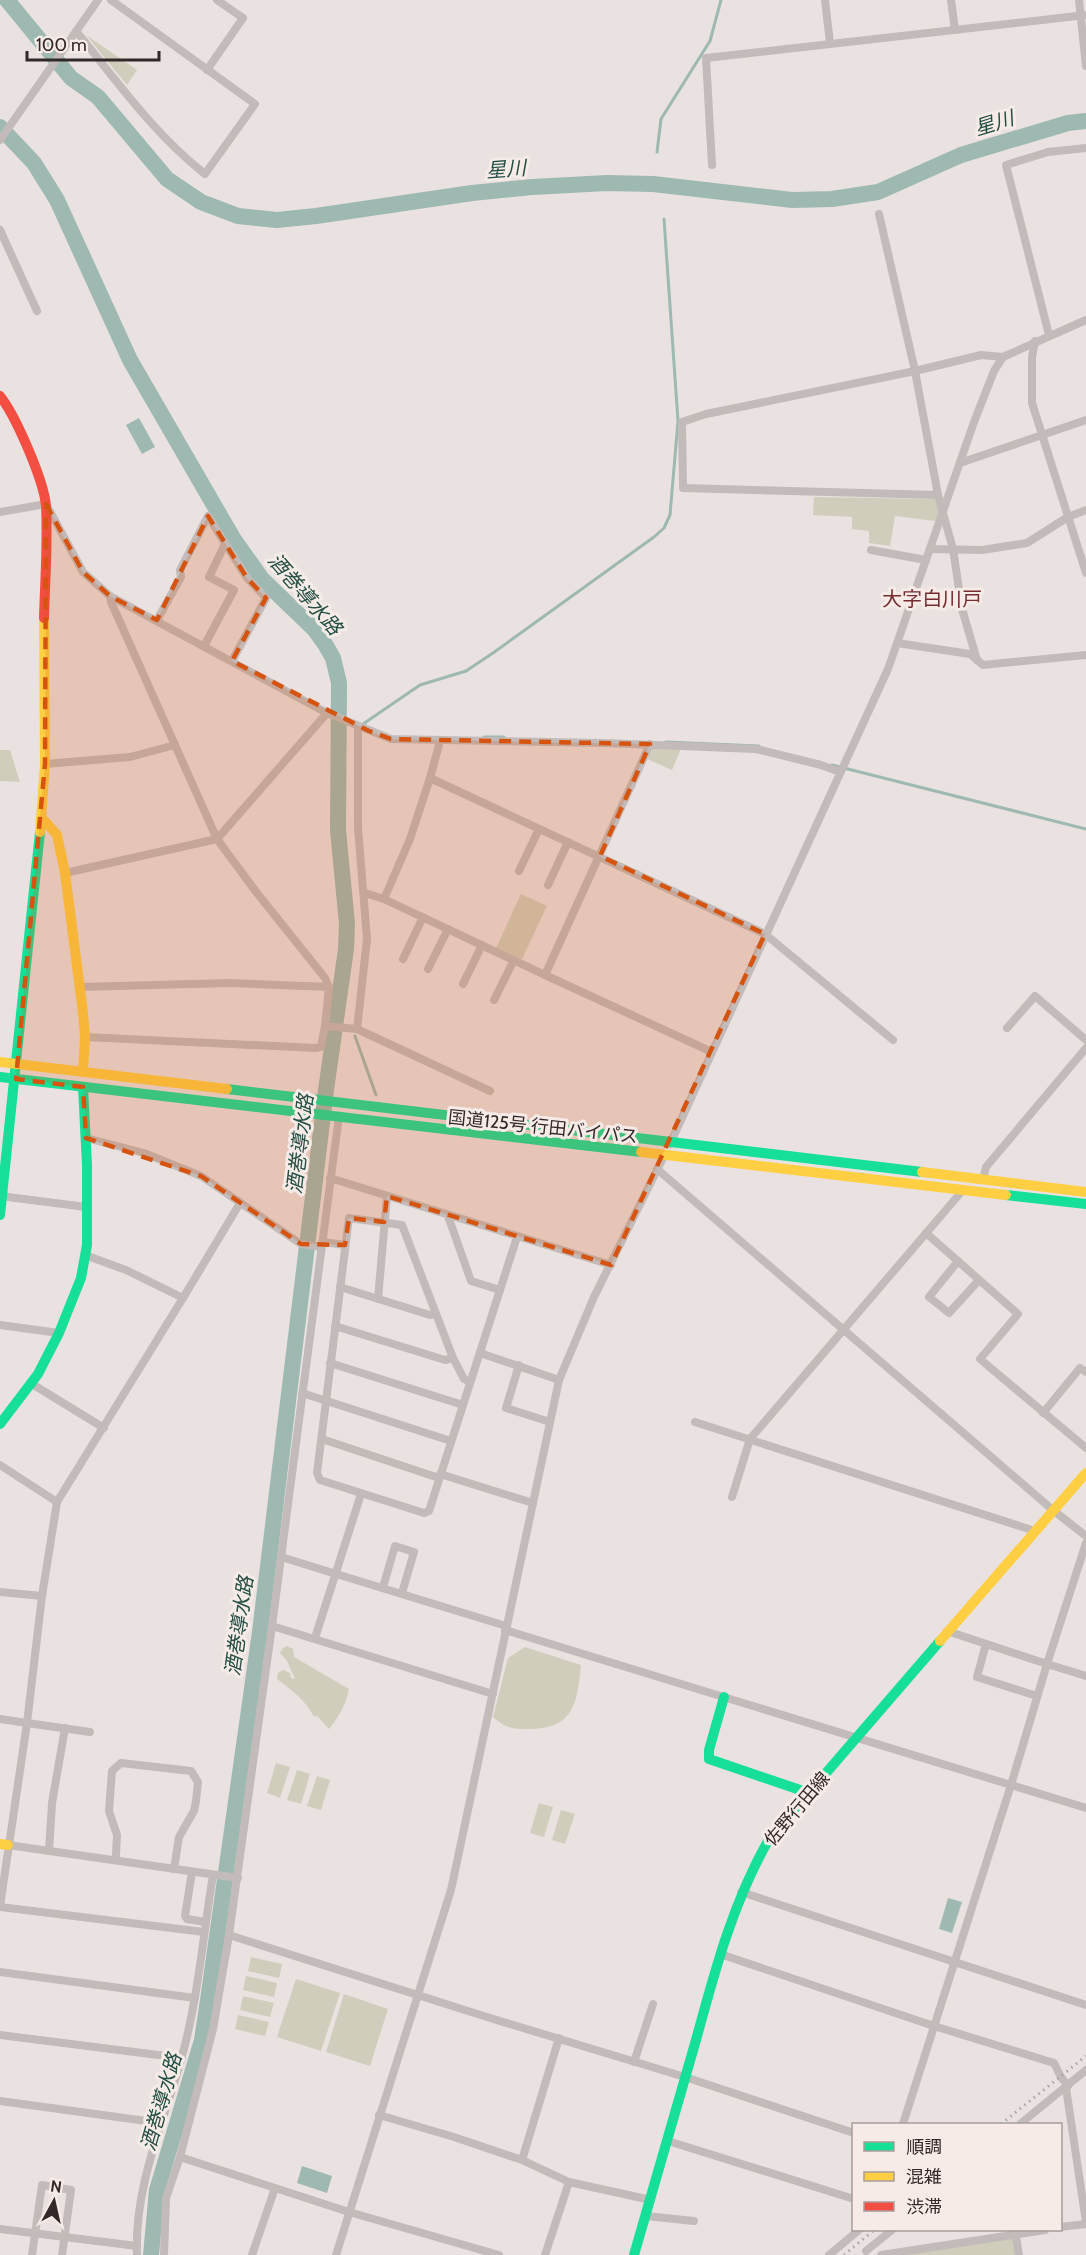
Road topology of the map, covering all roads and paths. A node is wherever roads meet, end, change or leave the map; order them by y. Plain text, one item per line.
1 (98, 0) edge
2 (111, 0) edge
3 (217, 0) edge
4 (825, 0) edge
5 (951, 0) edge
6 (1079, 0) edge
7 (1083, 15) edge
8 (955, 30) junction
9 (75, 33) junction
10 (830, 43) junction
11 (1086, 66) edge
12 (207, 70) junction
13 (0, 140) edge
14 (1086, 148) edge
15 (712, 165) dead end
16 (879, 214) dead end
17 (0, 230) edge
18 (37, 310) dead end
19 (1086, 320) edge
20 (1049, 335) junction
21 (1035, 341) junction
22 (1003, 357) junction
23 (915, 371) junction
24 (0, 396) edge
25 (1086, 420) edge
26 (1042, 435) junction
27 (960, 463) junction
28 (938, 495) junction
29 (46, 504) junction
30 (1086, 510) edge
31 (0, 512) edge
32 (943, 512) junction
33 (1068, 517) junction
34 (225, 544) junction
35 (930, 549) junction
36 (953, 549) junction
37 (871, 550) dead end
38 (926, 560) junction
39 (1086, 573) edge
40 (110, 596) junction
41 (157, 620) junction
42 (897, 643) junction
43 (204, 646) junction
44 (1086, 655) edge
45 (977, 660) junction
46 (232, 661) junction
47 (330, 714) junction
48 (358, 726) junction
49 (440, 741) junction
50 (650, 744) junction
51 (175, 745) junction
52 (45, 764) junction
53 (840, 772) junction
54 (430, 778) junction
55 (42, 818) junction
56 (539, 829) junction
57 (217, 839) junction
58 (568, 842) junction
59 (600, 856) junction
60 (519, 871) dead end
61 (65, 873) junction
62 (548, 885) dead end
63 (365, 893) junction
64 (384, 899) junction
65 (423, 918) junction
66 (447, 929) junction
67 (765, 934) junction
68 (482, 945) junction
69 (403, 959) dead end
70 (513, 960) junction
71 (428, 969) dead end
72 (545, 975) junction
73 (463, 984) dead end
74 (80, 987) junction
75 (328, 987) junction
76 (494, 1000) dead end
77 (327, 1026) junction
78 (1006, 1028) dead end
79 (357, 1029) junction
80 (85, 1037) junction
81 (893, 1040) dead end
82 (1086, 1040) edge
83 (1086, 1048) edge
84 (712, 1052) junction
85 (0, 1062) edge
86 (17, 1064) junction
87 (83, 1072) junction
88 (0, 1077) edge
89 (16, 1079) junction
90 (83, 1086) junction
91 (490, 1091) dead end
92 (315, 1107) junction
93 (338, 1112) junction
94 (86, 1138) junction
95 (671, 1142) junction
96 (664, 1156) junction
97 (657, 1170) junction
98 (330, 1178) junction
99 (983, 1180) junction
100 (963, 1189) junction
101 (1086, 1192) edge
102 (1, 1196) edge
103 (387, 1196) junction
104 (240, 1203) junction
105 (1086, 1204) edge
106 (86, 1207) junction
107 (0, 1215) edge
108 (448, 1216) junction
109 (384, 1222) junction
110 (926, 1233) junction
111 (517, 1237) junction
112 (320, 1245) junction
113 (345, 1245) junction
114 (86, 1255) junction
115 (958, 1261) junction
116 (611, 1265) junction
117 (979, 1280) junction
118 (340, 1287) junction
119 (500, 1290) junction
120 (183, 1298) junction
121 (378, 1299) junction
122 (436, 1314) junction
123 (0, 1325) edge
124 (335, 1326) junction
125 (844, 1329) junction
126 (58, 1333) junction
127 (480, 1353) junction
128 (453, 1358) junction
129 (330, 1363) junction
130 (519, 1365) junction
131 (1086, 1372) edge
132 (559, 1380) junction
133 (470, 1382) junction
134 (32, 1384) junction
135 (302, 1393) junction
136 (326, 1401) junction
137 (463, 1405) junction
138 (1043, 1413) junction
139 (550, 1422) junction
140 (695, 1422) dead end
141 (0, 1424) edge
142 (104, 1428) junction
143 (322, 1439) junction
144 (750, 1439) junction
145 (452, 1441) junction
146 (1086, 1448) edge
147 (0, 1465) edge
148 (1086, 1473) edge
149 (440, 1476) junction
150 (361, 1494) junction
151 (732, 1497) dead end
152 (57, 1502) junction
153 (533, 1503) junction
154 (1054, 1510) junction
155 (1035, 1531) junction
156 (1086, 1536) edge
157 (1086, 1543) edge
158 (281, 1557) junction
159 (336, 1573) junction
160 (383, 1587) junction
161 (0, 1592) edge
162 (402, 1593) junction
163 (42, 1596) junction
164 (272, 1626) junction
165 (506, 1628) junction
166 (947, 1632) junction
167 (315, 1638) junction
168 (986, 1644) junction
169 (1047, 1664) junction
170 (1086, 1676) edge
171 (493, 1694) junction
172 (1037, 1696) junction
173 (724, 1697) junction
174 (0, 1719) edge
175 (27, 1723) junction
176 (64, 1728) junction
177 (90, 1732) dead end
178 (856, 1737) junction
179 (1011, 1785) junction
180 (809, 1793) junction
181 (1086, 1808) edge
182 (4, 1845) edge
183 (49, 1851) junction
184 (116, 1855) dead end
185 (174, 1869) junction
186 (192, 1872) junction
187 (216, 1875) junction
188 (234, 1877) junction
189 (741, 1892) junction
190 (0, 1907) edge
191 (206, 1922) junction
192 (204, 1932) junction
193 (229, 1935) junction
194 (720, 1954) junction
195 (954, 1961) junction
196 (0, 1972) edge
197 (418, 1994) junction
198 (195, 1998) junction
199 (652, 2004) dead end
200 (1086, 2005) edge
201 (934, 2026) junction
202 (0, 2035) edge
203 (559, 2038) junction
204 (182, 2058) junction
205 (634, 2062) junction
206 (1086, 2070) edge
207 (685, 2077) junction
208 (1067, 2087) junction
209 (0, 2101) edge
210 (380, 2115) junction
211 (161, 2123) junction
212 (903, 2123) edge
213 (1021, 2123) edge
214 (852, 2132) edge
215 (668, 2141) junction
216 (180, 2157) junction
217 (522, 2160) junction
218 (569, 2182) junction
219 (274, 2188) junction
220 (852, 2198) edge
221 (651, 2200) junction
222 (349, 2212) junction
223 (646, 2216) junction
224 (694, 2221) dead end
225 (1086, 2223) edge
226 (1062, 2227) edge
227 (0, 2229) edge
228 (856, 2231) edge
229 (890, 2231) edge
230 (1015, 2231) edge
231 (35, 2234) junction
232 (64, 2237) junction
233 (137, 2246) junction
234 (866, 2254) edge
235 (32, 2255) edge
236 (62, 2255) edge
237 (137, 2255) edge
238 (164, 2255) edge
239 (252, 2255) edge
240 (336, 2255) edge
241 (499, 2255) edge
242 (545, 2255) edge
243 (634, 2255) edge
244 (830, 2255) edge
245 (881, 2255) edge
246 (1019, 2255) edge

1 - 9 street
2 - 12 street
3 - 12 street
4 - 10 street
5 - 8 street
6 - 7 street
7 - 8 street
7 - 11 street
8 - 10 street
9 - 12 street
9 - 13 street
10 - 15 street
14 - 20 street
16 - 23 street
17 - 18 street
19 - 20 street
20 - 21 street
21 - 22 street
21 - 26 street
22 - 23 street
22 - 27 street
23 - 28 street
23 - 28 street
24 - 29 main road
25 - 26 street
26 - 27 street
26 - 33 street
27 - 32 street
28 - 32 street
29 - 31 street
29 - 40 street
29 - 52 main road
30 - 33 street
32 - 35 street
32 - 36 street
33 - 36 street
33 - 39 street
34 - 41 street
34 - 43 street
34 - 46 street
35 - 36 street
35 - 38 street
36 - 45 street
37 - 38 street
38 - 42 street
40 - 41 street
40 - 51 street
41 - 43 street
42 - 45 street
42 - 53 street
43 - 46 street
44 - 45 street
46 - 47 street
47 - 48 street
47 - 57 street
48 - 49 street
48 - 63 street
49 - 50 street
49 - 54 street
50 - 53 street
50 - 59 street
51 - 52 street
51 - 57 street
52 - 55 main road
53 - 67 street
54 - 56 street
54 - 64 street
55 - 61 main road
55 - 86 main road
56 - 58 street
56 - 60 street
57 - 61 street
57 - 75 street
58 - 59 street
58 - 62 street
59 - 67 street
59 - 72 street
61 - 74 main road
63 - 64 street
63 - 79 street
64 - 65 street
65 - 66 street
65 - 69 street
66 - 68 street
66 - 71 street
67 - 81 street
67 - 84 street
68 - 70 street
68 - 73 street
70 - 72 street
70 - 76 street
72 - 84 street
74 - 75 street
74 - 80 main road
75 - 77 street
77 - 79 street
77 - 80 street
78 - 82 street
79 - 91 street
80 - 87 main road
83 - 99 street
84 - 95 street
85 - 86 main road, 国道125号 行田バイパス
86 - 87 main road, 国道125号 行田バイパス
86 - 89 main road
87 - 92 main road, 国道125号 行田バイパス
88 - 89 main road, 国道125号 行田バイパス
89 - 90 main road, 国道125号 行田バイパス
89 - 102 main road
90 - 92 main road, 国道125号 行田バイパス
90 - 94 main road
92 - 93 main road, 国道125号 行田バイパス
93 - 95 main road, 国道125号 行田バイパス
93 - 96 main road, 国道125号 行田バイパス
93 - 98 street
94 - 104 street
94 - 106 main road
95 - 96 street
95 - 99 main road, 国道125号 行田バイパス
96 - 97 street
96 - 100 main road, 国道125号 行田バイパス
97 - 116 street
97 - 125 street
98 - 103 street
98 - 112 street
99 - 101 main road, 国道125号 行田バイパス
100 - 105 main road, 国道125号 行田バイパス
100 - 110 street
102 - 106 street
102 - 107 main road
103 - 108 street
103 - 109 street
104 - 112 street
104 - 120 street
106 - 114 main road
108 - 111 street
108 - 119 street
109 - 113 street
109 - 121 street
109 - 122 street
110 - 115 street
110 - 125 street
111 - 116 street
111 - 119 street
112 - 113 street
112 - 135 street
113 - 118 street
114 - 120 street
114 - 126 main road
115 - 117 street
115 - 117 street
116 - 132 street
117 - 138 street
118 - 121 street
118 - 124 street
119 - 127 street
120 - 142 street
121 - 122 street
122 - 128 street
123 - 126 street
124 - 128 street
124 - 129 street
125 - 144 street
125 - 154 street
126 - 134 main road
127 - 130 street
127 - 133 street
128 - 133 street
129 - 136 street
129 - 137 street
130 - 132 street
130 - 139 street
131 - 138 street
132 - 139 street
133 - 137 street
134 - 141 main road
134 - 142 street
135 - 136 street
135 - 158 street
136 - 143 street
136 - 145 street
137 - 145 street
138 - 146 street
139 - 153 street
140 - 144 street
142 - 152 street
143 - 149 street
143 - 150 street
144 - 151 street
144 - 155 street
145 - 149 street
147 - 152 street
148 - 154 main road, 佐野行田線
149 - 150 street
149 - 153 street
150 - 159 street
152 - 163 street
153 - 165 street
154 - 155 main road, 佐野行田線
154 - 156 street
155 - 166 main road, 佐野行田線
157 - 169 street
158 - 159 street
158 - 164 street
159 - 160 street
159 - 167 street
160 - 162 street
160 - 162 street
161 - 163 street
162 - 165 street
163 - 175 street
164 - 167 street
164 - 188 street
165 - 171 street
165 - 173 street
166 - 168 street
166 - 178 main road, 佐野行田線
167 - 171 street
168 - 169 street
168 - 172 street
169 - 170 street
169 - 172 street
171 - 197 street
172 - 179 street
173 - 178 street
173 - 180 main road
174 - 175 street
175 - 176 street
175 - 182 street
176 - 177 street
176 - 183 street
178 - 179 street
178 - 180 main road, 佐野行田線
179 - 181 street
179 - 195 street
180 - 189 main road, 佐野行田線
182 - 183 street
182 - 190 street
183 - 185 street
184 - 185 street
185 - 186 street
186 - 187 street
186 - 191 street
187 - 188 street
187 - 191 street
188 - 193 street
189 - 194 main road, 佐野行田線
189 - 195 street
190 - 192 street
191 - 192 street
192 - 198 street
193 - 197 street
193 - 216 street
194 - 201 street
194 - 207 main road, 佐野行田線
195 - 200 street
195 - 201 street
196 - 198 street
197 - 203 street
197 - 210 street
198 - 204 street
199 - 205 street
201 - 208 street
201 - 212 street
202 - 204 street
203 - 205 street
203 - 217 street
204 - 211 street
205 - 207 street
206 - 208 street
207 - 214 street
207 - 215 main road, 佐野行田線
208 - 213 street
208 - 225 street
209 - 211 street
210 - 217 street
210 - 222 street
211 - 233 street
215 - 220 street
215 - 221 main road, 佐野行田線
216 - 219 street
216 - 238 street
217 - 218 street
218 - 221 street
218 - 242 street
219 - 222 street
219 - 239 street
221 - 223 main road, 佐野行田線
222 - 240 street
222 - 241 street
223 - 224 street
223 - 243 main road, 佐野行田線
225 - 226 street
227 - 231 street
228 - 244 street
229 - 234 street
230 - 245 street
230 - 246 street
231 - 232 street
231 - 232 street
231 - 235 street
232 - 233 street
232 - 236 street
233 - 237 street

